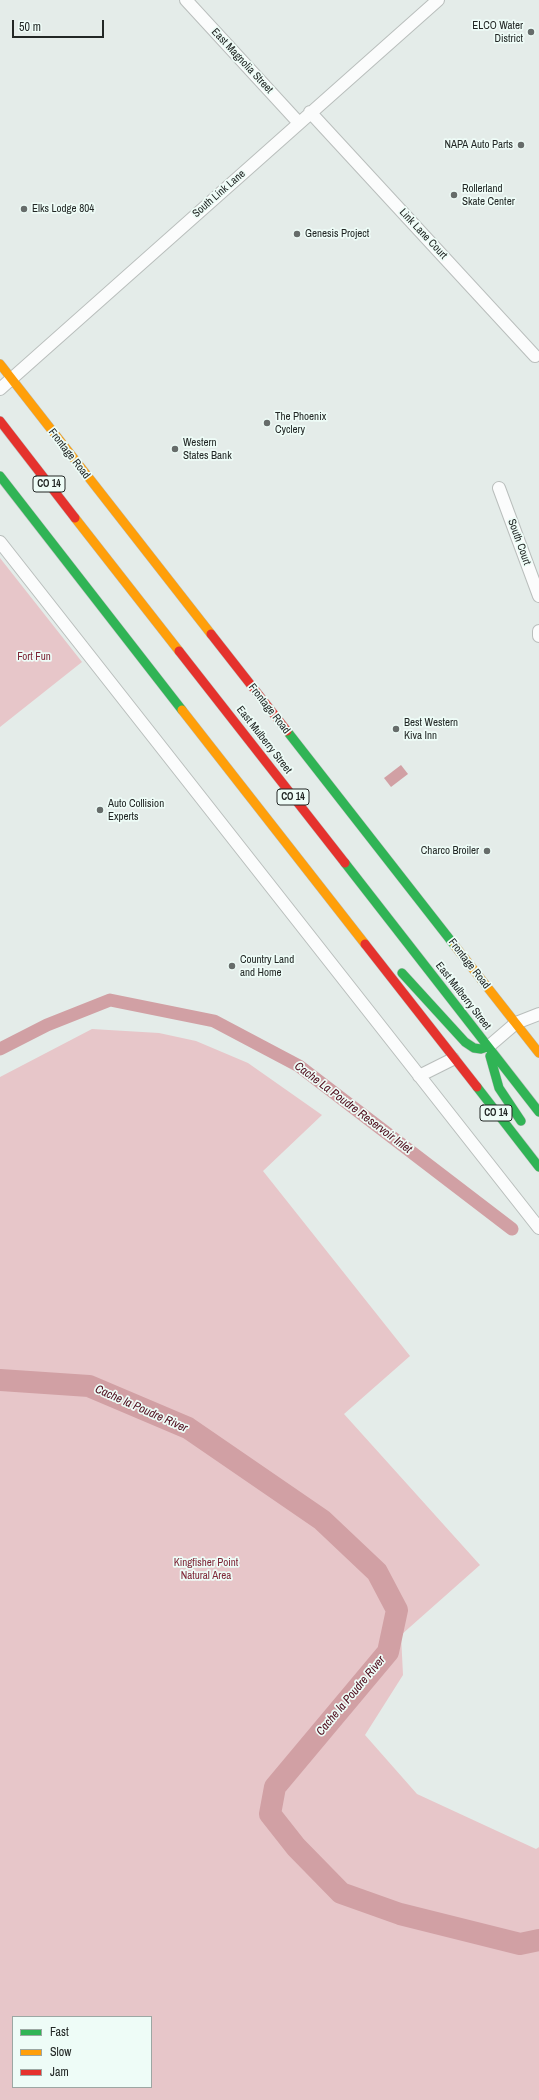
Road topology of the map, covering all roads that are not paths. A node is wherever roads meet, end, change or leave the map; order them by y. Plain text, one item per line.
1 (186, 0) edge
2 (438, 0) edge
3 (310, 112) junction
4 (299, 123) junction
5 (535, 356) dead end
6 (0, 364) edge
7 (11, 379) junction
8 (0, 389) edge
9 (0, 421) edge
10 (0, 476) edge
11 (499, 488) dead end
12 (0, 542) edge
13 (539, 596) edge
14 (539, 631) edge
15 (539, 636) edge
16 (343, 917) junction
17 (539, 1014) edge
18 (516, 1023) junction
19 (488, 1047) junction
20 (539, 1053) edge
21 (453, 1059) junction
22 (419, 1076) junction
23 (539, 1112) edge
24 (527, 1130) dead end
25 (539, 1167) edge
26 (539, 1228) edge

1 - 4 street, East Magnolia Street
2 - 3 street, South Link Lane
3 - 4 street, South Link Lane
3 - 5 street, Link Lane Court
4 - 7 street, South Link Lane
6 - 7 main road, Frontage Road
7 - 8 street, South Link Lane
7 - 18 main road, Frontage Road
9 - 19 main road, East Mulberry Street / CO 14
10 - 16 main road, CO 14
11 - 13 street, South Court
12 - 22 street
14 - 15 street
16 - 19 main road
16 - 21 main road, CO 14
17 - 18 street
18 - 19 street
18 - 20 main road, Frontage Road
19 - 23 main road, East Mulberry Street / CO 14
19 - 24 main road
21 - 22 street
21 - 25 main road, CO 14
22 - 26 street

